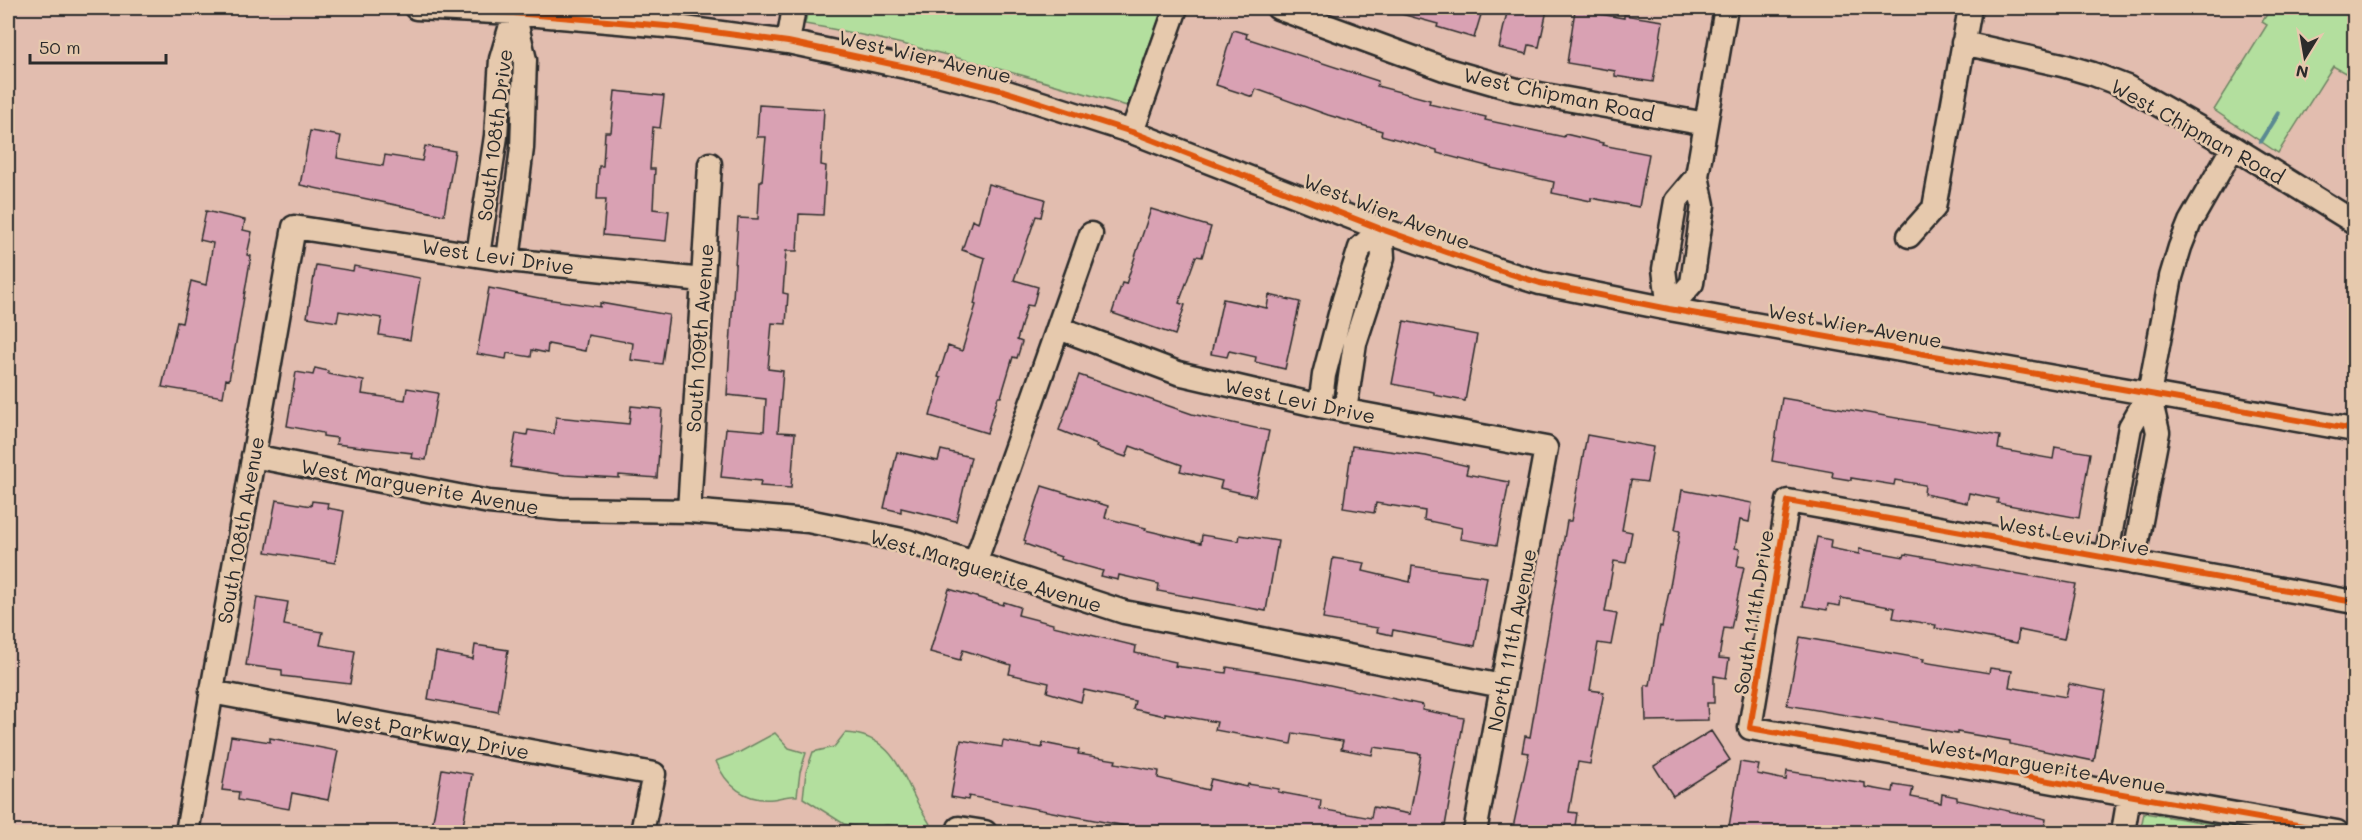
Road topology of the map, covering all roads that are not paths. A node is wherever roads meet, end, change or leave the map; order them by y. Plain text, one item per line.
1 (416, 8) edge
2 (794, 8) edge
3 (1176, 8) edge
4 (1278, 8) edge
5 (1726, 8) edge
6 (1970, 8) edge
7 (514, 13) junction
8 (788, 42) junction
9 (1963, 43) junction
10 (1706, 124) junction
11 (1131, 132) junction
12 (2233, 147) junction
13 (710, 164) dead end
14 (1697, 176) junction
15 (2355, 222) edge
16 (294, 227) joint
17 (1381, 229) junction
18 (1091, 234) dead end
19 (1909, 236) dead end
20 (478, 255) junction
21 (508, 260) junction
22 (703, 280) junction
23 (1669, 309) junction
24 (1059, 328) junction
25 (2149, 394) junction
26 (1320, 406) junction
27 (1345, 411) junction
28 (2355, 430) edge
29 (1546, 448) joint
30 (253, 456) junction
31 (1788, 501) joint
32 (689, 511) junction
33 (2106, 558) junction
34 (2133, 562) junction
35 (975, 563) junction
36 (2355, 602) edge
37 (1502, 686) junction
38 (211, 692) junction
39 (1750, 728) joint
40 (2129, 797) junction
41 (959, 830) edge
42 (187, 832) edge
43 (642, 832) edge
44 (985, 832) edge
45 (1475, 832) edge
46 (2123, 832) edge
47 (2337, 832) edge

1 - 7 street, West Wier Avenue
2 - 8 street
3 - 11 street
4 - 10 street, West Chipman Road
5 - 10 street
6 - 9 street
7 - 8 street, West Wier Avenue
7 - 20 street, South 108th Drive
7 - 21 street, South 108th Drive
8 - 11 street, West Wier Avenue
9 - 12 street, West Chipman Road
9 - 19 street
10 - 14 street
11 - 17 street, West Wier Avenue
12 - 15 street, West Chipman Road
12 - 25 street
13 - 22 street, South 109th Avenue
14 - 23 street
14 - 23 street
16 - 20 street, West Levi Drive
16 - 30 street, South 108th Avenue
17 - 23 street, West Wier Avenue
17 - 26 street
17 - 27 street
18 - 24 street
20 - 21 street, West Levi Drive
21 - 22 street, West Levi Drive
22 - 32 street, South 109th Avenue
23 - 25 street, West Wier Avenue
24 - 26 street, West Levi Drive
24 - 35 street
25 - 28 street, West Wier Avenue
25 - 33 street
25 - 34 street
26 - 27 street, West Levi Drive
27 - 29 street, West Levi Drive
29 - 37 street, North 111th Avenue
30 - 32 street, West Marguerite Avenue
30 - 38 street, South 108th Avenue
31 - 33 street, West Levi Drive
31 - 39 street, South 111th Drive
32 - 35 street, West Marguerite Avenue
33 - 34 street, West Levi Drive
34 - 36 street, West Levi Drive
35 - 37 street, West Marguerite Avenue
37 - 45 street, North 111th Avenue
38 - 42 street, South 108th Avenue
38 - 43 street, West Parkway Drive
39 - 40 street, West Marguerite Avenue
40 - 46 street
40 - 47 street, West Marguerite Avenue
41 - 44 street

